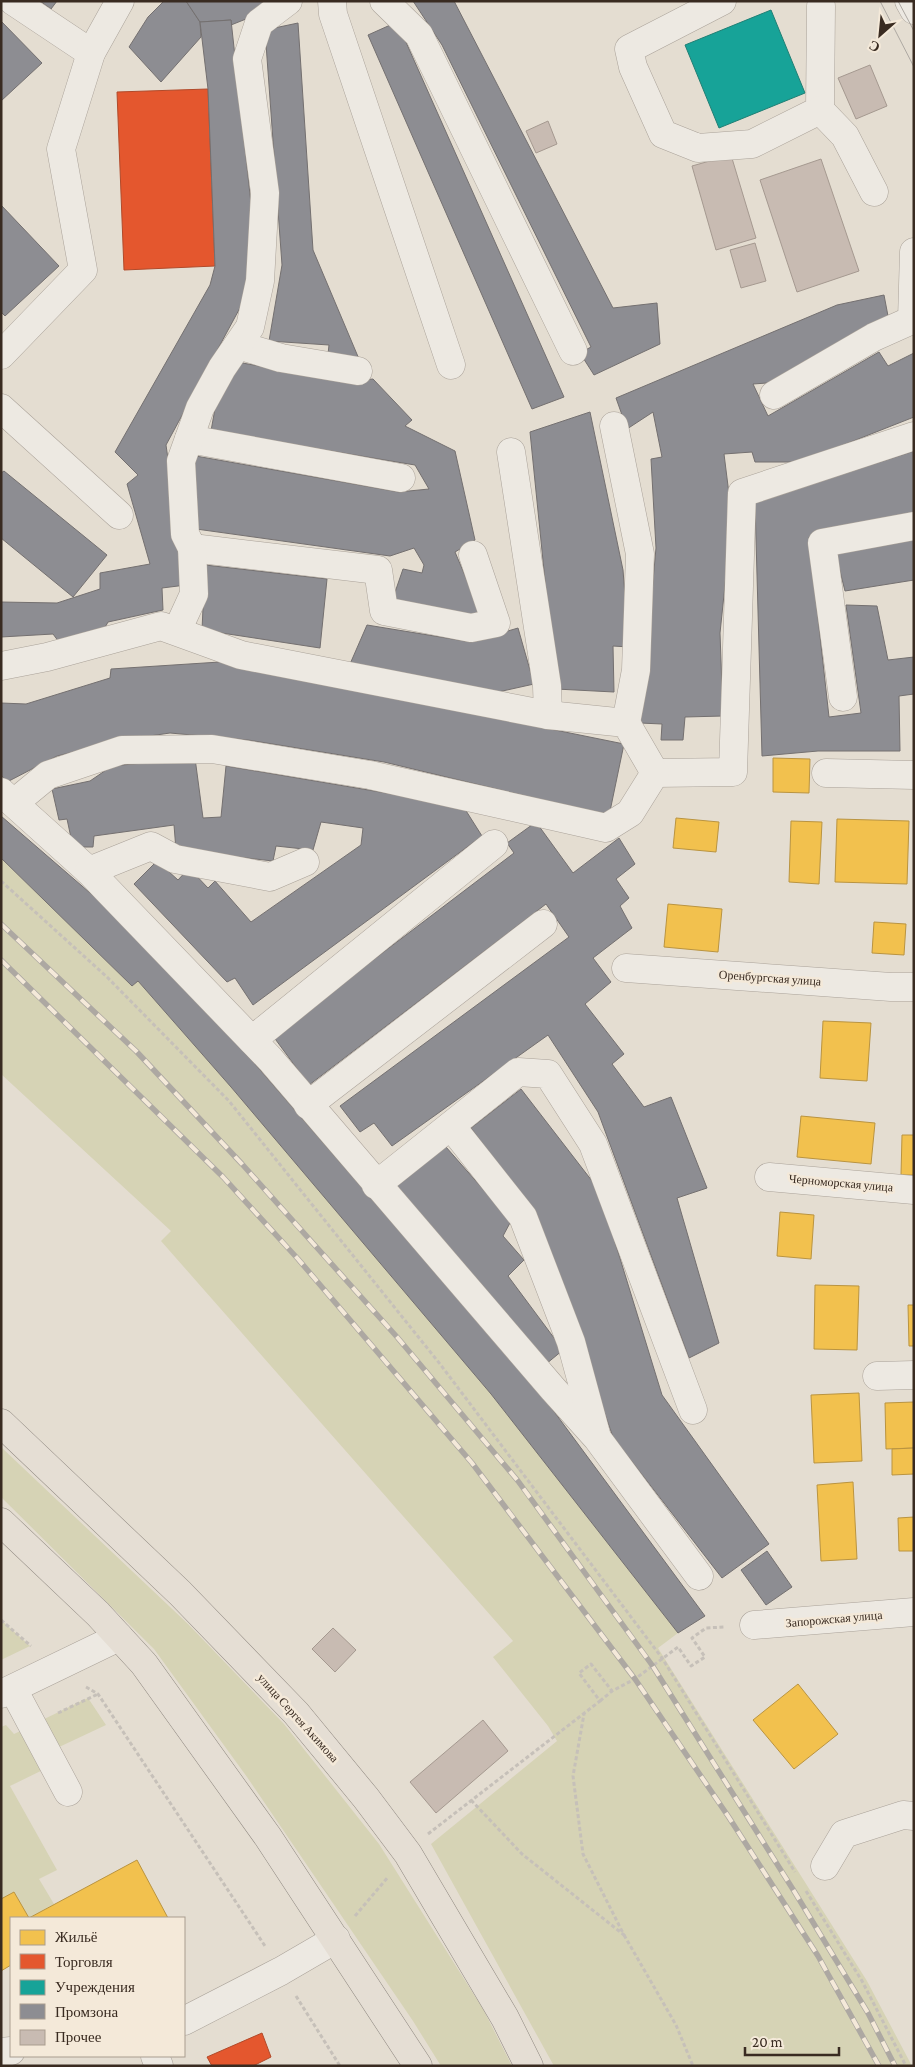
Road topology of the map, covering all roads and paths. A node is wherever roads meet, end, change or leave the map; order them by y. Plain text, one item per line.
1 (12, 1) edge
2 (120, 1) edge
3 (288, 1) edge
4 (332, 1) edge
5 (384, 1) edge
6 (722, 1) edge
7 (909, 1) edge
8 (823, 3) edge
9 (914, 10) edge
10 (91, 53) junction
11 (820, 110) junction
12 (874, 192) dead end
13 (914, 252) edge
14 (238, 345) junction
15 (573, 352) dead end
16 (1, 355) edge
17 (451, 366) dead end
18 (358, 371) dead end
19 (774, 396) dead end
20 (1, 408) edge
21 (614, 426) dead end
22 (914, 436) edge
23 (189, 439) junction
24 (511, 452) dead end
25 (401, 478) dead end
26 (119, 515) dead end
27 (914, 526) edge
28 (192, 548) junction
29 (473, 555) dead end
30 (177, 632) junction
31 (1, 666) edge
32 (843, 697) dead end
33 (548, 715) junction
34 (626, 724) junction
35 (655, 773) junction
36 (826, 773) dead end
37 (914, 774) edge
38 (8, 797) edge
39 (494, 844) dead end
40 (305, 862) dead end
41 (89, 871) junction
42 (1, 881) edge
43 (543, 924) dead end
44 (626, 968) dead end
45 (914, 987) edge
46 (252, 1040) junction
47 (308, 1104) junction
48 (451, 1126) junction
49 (769, 1177) dead end
50 (376, 1185) junction
51 (914, 1190) edge
52 (914, 1375) edge
53 (877, 1376) dead end
54 (693, 1410) dead end
55 (1, 1423) edge
56 (597, 1438) junction
57 (1, 1522) edge
58 (699, 1576) dead end
59 (914, 1612) edge
60 (1, 1620) edge
61 (754, 1625) joint
62 (119, 1637) junction
63 (662, 1658) junction
64 (56, 1668) junction
65 (612, 1691) junction
66 (7, 1692) edge
67 (600, 1701) junction
68 (584, 1713) junction
69 (68, 1792) dead end
70 (472, 1800) junction
71 (914, 1816) edge
72 (408, 1854) junction
73 (825, 1866) dead end
74 (800, 1881) dead end
75 (805, 1889) dead end
76 (624, 1935) junction
77 (336, 1939) junction
78 (281, 1971) junction
79 (185, 2020) edge
80 (340, 2066) edge
81 (418, 2066) edge
82 (530, 2066) edge
83 (693, 2066) edge
84 (906, 2066) edge

1 - 10 street
2 - 10 street
3 - 14 street
4 - 17 street
5 - 15 street
6 - 11 street
7 - 9 street
8 - 11 street
10 - 16 street
11 - 12 street
13 - 19 street
14 - 18 street
14 - 23 street
20 - 26 street
21 - 34 street
22 - 35 street
23 - 25 street
23 - 28 street
24 - 33 street
27 - 32 street
28 - 29 street
28 - 30 street
30 - 31 street
30 - 33 street
33 - 34 street
34 - 35 street
35 - 38 street
36 - 37 street
38 - 41 street
39 - 46 street
40 - 41 street
41 - 46 street
42 - 63 path
43 - 47 street
44 - 45 street, Оренбургская улица
46 - 47 street
47 - 50 street
48 - 50 street
48 - 54 street
48 - 56 street
49 - 51 street, Черноморская улица
50 - 56 street
52 - 53 street
55 - 72 main road, улица Сергея Акимова
56 - 58 street
57 - 62 main road
59 - 61 street, Запорожская улица
60 - 64 path
61 - 63 path
62 - 64 street
62 - 77 main road
63 - 65 path
63 - 74 path
64 - 66 street
64 - 78 path
65 - 67 path
65 - 67 path
66 - 69 street
67 - 68 path
68 - 70 path
68 - 76 path
70 - 72 path
70 - 76 path
71 - 73 street
72 - 77 path
72 - 82 main road, улица Сергея Акимова
75 - 84 path
76 - 83 path
77 - 78 street
77 - 81 main road
78 - 79 street
78 - 80 path

